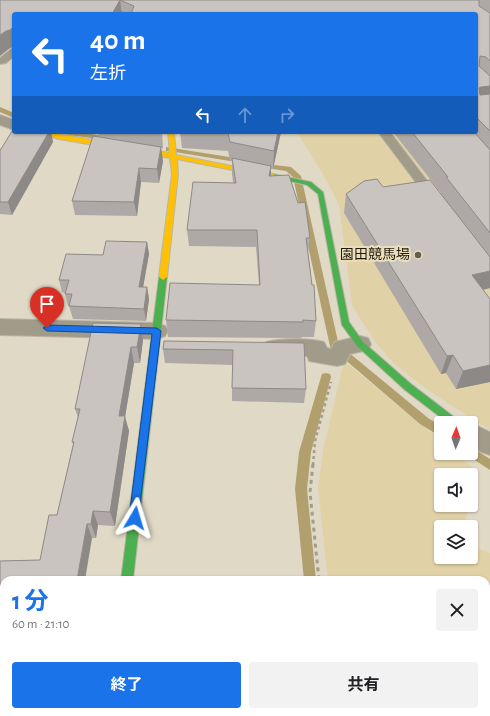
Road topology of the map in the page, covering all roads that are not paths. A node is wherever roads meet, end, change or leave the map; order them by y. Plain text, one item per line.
1 (12, 53) edge
2 (0, 60) edge
3 (0, 120) edge
4 (12, 130) edge
5 (50, 134) edge
6 (171, 134) edge
7 (386, 134) edge
8 (173, 156) junction
9 (442, 209) edge
10 (0, 327) edge
11 (156, 338) junction
12 (360, 344) junction
13 (178, 346) edge
14 (254, 347) edge
15 (446, 416) edge
16 (478, 437) edge
17 (490, 445) edge
18 (127, 576) edge

1 - 2 lane
3 - 4 street
5 - 8 street
6 - 8 street
7 - 9 lane
8 - 11 street
8 - 12 street
10 - 11 street
11 - 13 street
11 - 18 street
12 - 14 street
12 - 15 street
16 - 17 street

